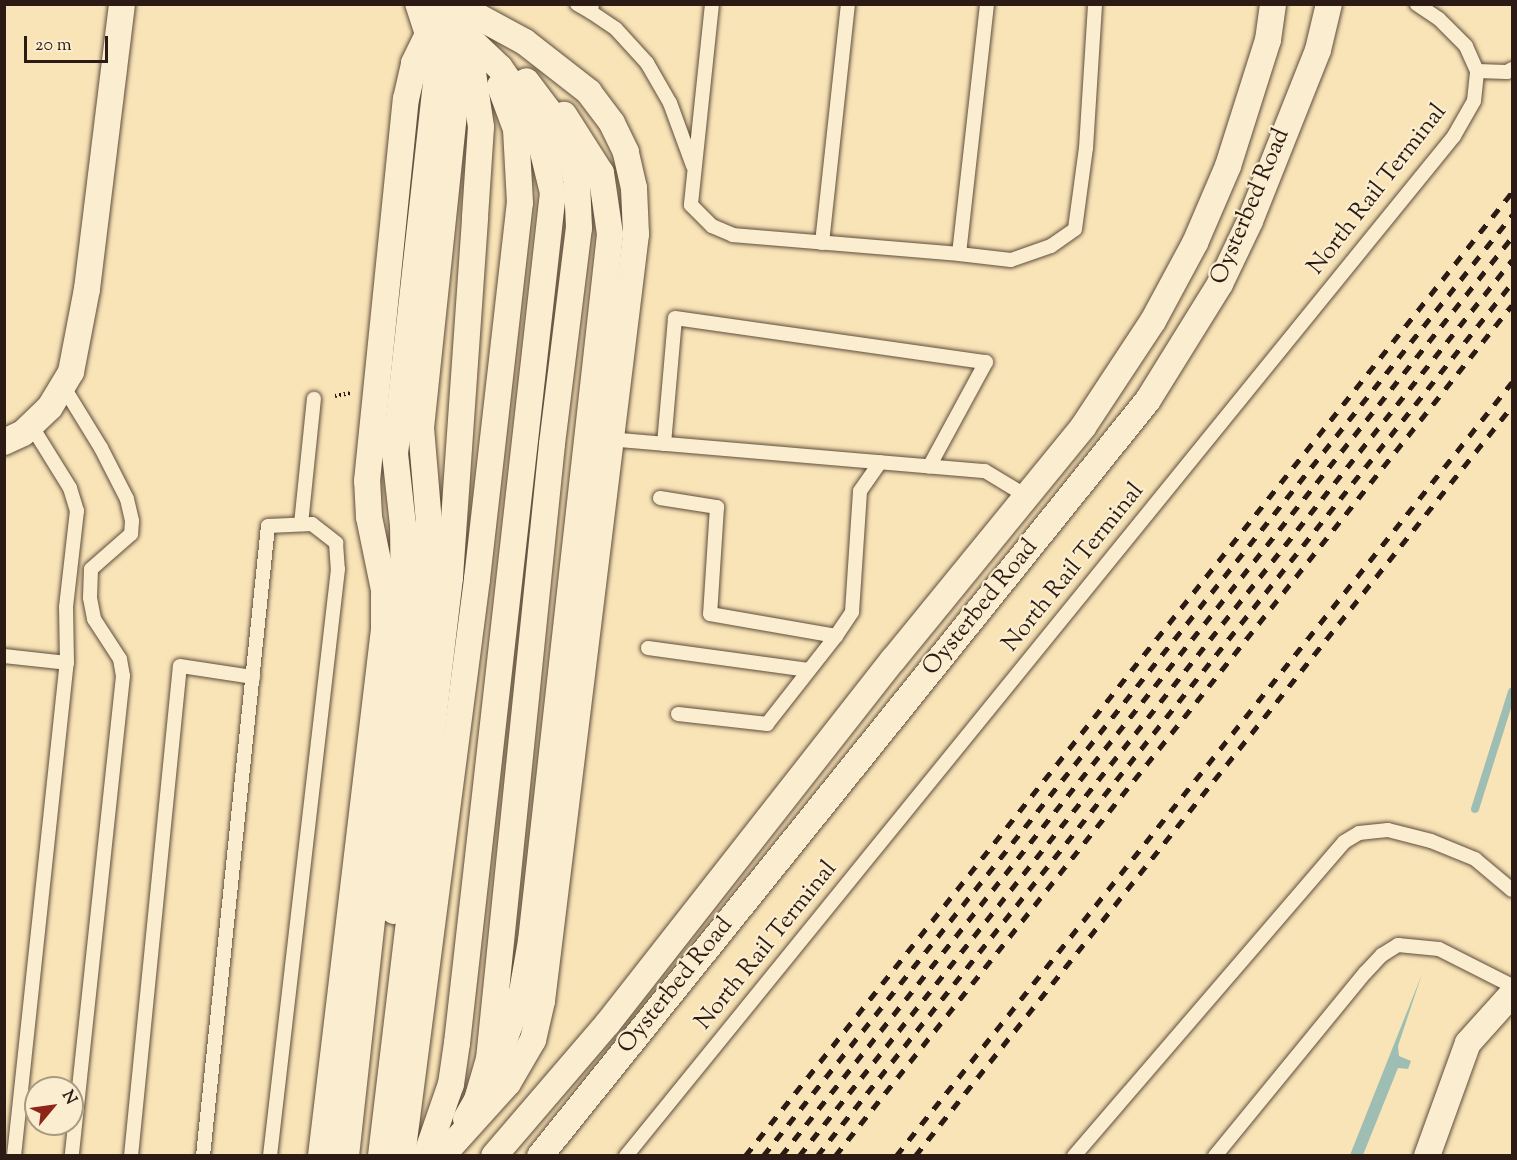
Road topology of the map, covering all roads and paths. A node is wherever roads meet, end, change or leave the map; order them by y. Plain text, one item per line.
1 (122, 4) edge
2 (418, 4) edge
3 (424, 4) edge
4 (433, 4) edge
5 (455, 4) edge
6 (577, 4) edge
7 (712, 4) edge
8 (849, 4) edge
9 (987, 4) edge
10 (1095, 4) edge
11 (1273, 4) edge
12 (1305, 4) edge
13 (1311, 4) edge
14 (1329, 4) edge
15 (1417, 4) edge
16 (592, 8) edge
17 (469, 35) junction
18 (1512, 69) edge
19 (1478, 71) junction
20 (694, 170) junction
21 (822, 243) junction
22 (959, 254) junction
23 (63, 386) junction
24 (314, 399) dead end
25 (31, 425) junction
26 (609, 439) junction
27 (4, 442) edge
28 (664, 444) junction
29 (880, 462) junction
30 (929, 466) junction
31 (1028, 497) junction
32 (660, 498) dead end
33 (301, 524) junction
34 (836, 636) junction
35 (648, 648) dead end
36 (4, 656) edge
37 (67, 663) junction
38 (808, 670) junction
39 (253, 677) junction
40 (678, 714) dead end
41 (1512, 890) edge
42 (1512, 986) edge
43 (1512, 994) edge
44 (438, 1154) edge
45 (14, 1155) edge
46 (72, 1155) edge
47 (130, 1155) edge
48 (203, 1155) edge
49 (270, 1155) edge
50 (321, 1155) edge
51 (346, 1155) edge
52 (366, 1155) edge
53 (381, 1155) edge
54 (402, 1155) edge
55 (494, 1155) edge
56 (540, 1155) edge
57 (626, 1155) edge
58 (1074, 1155) edge
59 (1215, 1155) edge
60 (1427, 1155) edge

1 - 23 street
2 - 50 street
2 - 51 street
3 - 52 street
4 - 17 street
4 - 53 street
4 - 54 street
5 - 26 street
6 - 16 lane
7 - 20 lane
8 - 21 lane
9 - 22 lane
10 - 22 lane
11 - 31 street, Oysterbed Road
12 - 13 street
14 - 56 street, Oysterbed Road
15 - 19 lane
16 - 20 lane
17 - 44 street
17 - 44 street
18 - 19 lane
19 - 57 lane, North Rail Terminal
20 - 21 lane
21 - 22 lane
23 - 25 street
23 - 46 lane
24 - 33 lane
25 - 27 street
25 - 37 lane
26 - 28 lane
26 - 44 street
28 - 29 lane
28 - 30 lane
29 - 30 lane
29 - 34 lane
30 - 31 lane
31 - 55 street, Oysterbed Road
32 - 34 lane
33 - 39 lane
33 - 49 lane
34 - 38 lane
35 - 38 lane
36 - 37 lane
37 - 45 lane
38 - 40 lane
39 - 47 lane
39 - 48 lane
41 - 58 lane
42 - 59 lane
43 - 60 street

